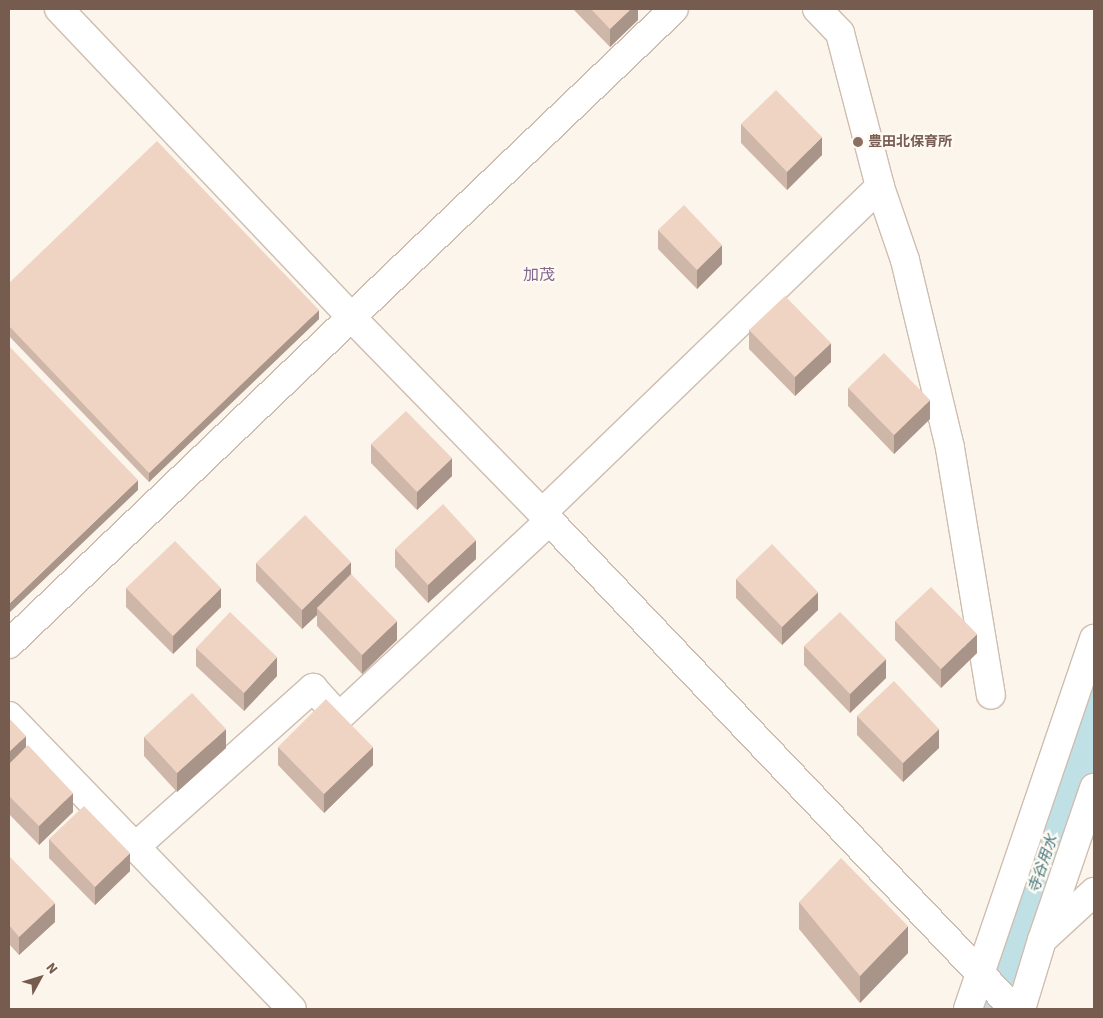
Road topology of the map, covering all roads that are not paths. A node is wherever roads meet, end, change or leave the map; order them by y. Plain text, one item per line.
1 (59, 9) edge
2 (674, 9) edge
3 (817, 9) edge
4 (880, 187) junction
5 (352, 318) junction
6 (545, 517) junction
7 (1094, 639) edge
8 (9, 644) edge
9 (991, 695) dead end
10 (9, 716) edge
11 (1094, 788) edge
12 (135, 847) junction
13 (1094, 892) edge
14 (1042, 940) junction
15 (982, 973) junction
16 (292, 1009) edge
17 (968, 1009) edge
18 (1014, 1009) edge
19 (1021, 1009) edge

1 - 5 street
2 - 5 street
3 - 4 street
4 - 6 street
4 - 9 street
5 - 6 street
5 - 8 street
6 - 12 street
6 - 15 street
7 - 15 street
10 - 12 street
11 - 14 street
12 - 16 street
13 - 14 street
14 - 19 street
15 - 17 street
15 - 18 street

